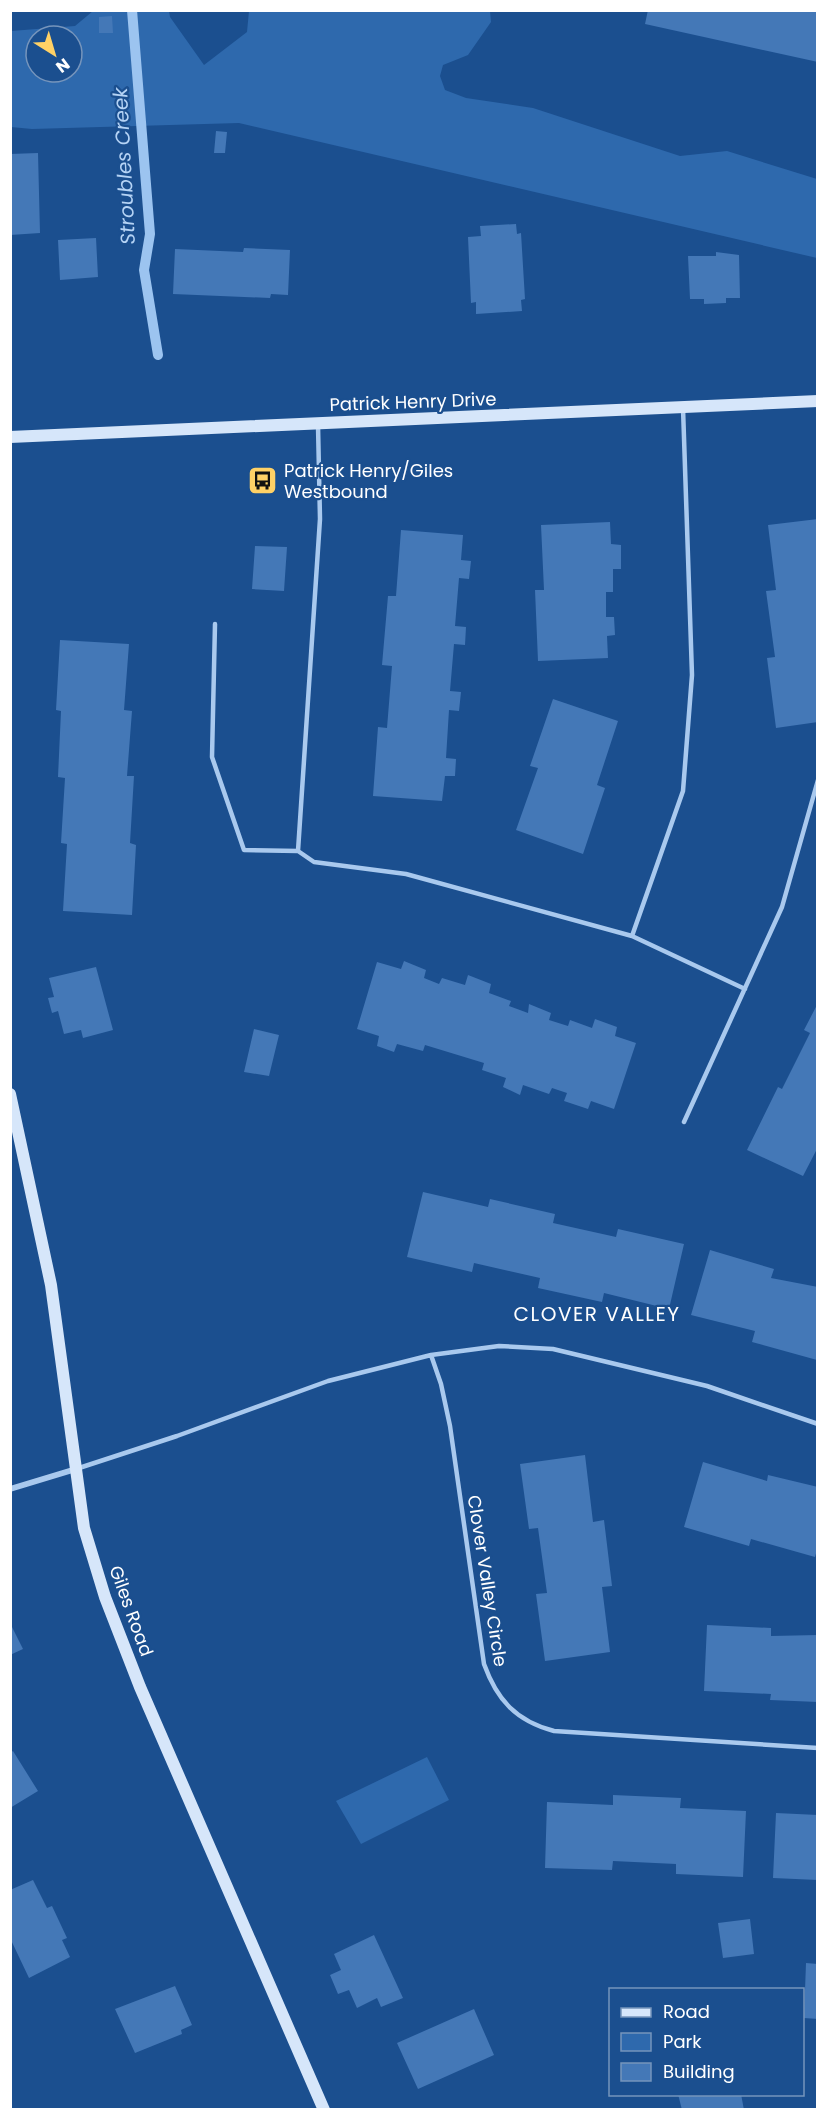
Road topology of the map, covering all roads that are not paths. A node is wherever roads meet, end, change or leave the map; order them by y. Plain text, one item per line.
1 (818, 401) edge
2 (683, 408) junction
3 (318, 424) junction
4 (10, 437) edge
5 (215, 624) dead end
6 (818, 780) edge
7 (298, 850) junction
8 (632, 936) junction
9 (745, 989) junction
10 (10, 1094) edge
11 (684, 1122) dead end
12 (431, 1355) junction
13 (818, 1424) edge
14 (76, 1469) junction
15 (10, 1489) edge
16 (818, 1748) edge
17 (324, 2109) edge

1 - 2 street, Patrick Henry Drive
2 - 3 street, Patrick Henry Drive
2 - 8 lane
3 - 4 street, Patrick Henry Drive
3 - 7 lane
5 - 7 lane
6 - 9 lane
7 - 8 lane
8 - 9 lane
9 - 11 lane
10 - 14 street, Giles Road
12 - 13 lane
12 - 14 lane
12 - 16 lane, Clover Valley Circle
14 - 15 street
14 - 17 street, Giles Road

